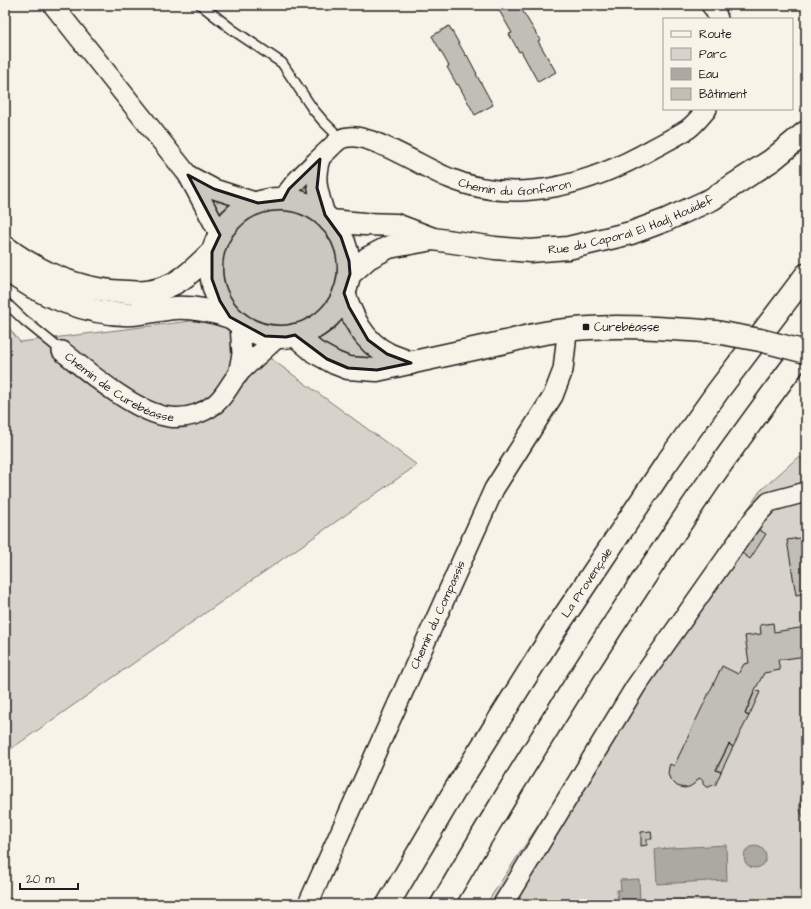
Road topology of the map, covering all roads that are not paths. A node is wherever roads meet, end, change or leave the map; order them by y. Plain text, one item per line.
1 (53, 5) edge
2 (201, 5) edge
3 (711, 5) edge
4 (718, 18) edge
5 (706, 110) edge
6 (806, 132) edge
7 (341, 139) junction
8 (320, 158) junction
9 (188, 175) junction
10 (283, 200) junction
11 (258, 203) junction
12 (328, 218) junction
13 (433, 238) junction
14 (216, 244) junction
15 (5, 247) edge
16 (5, 268) edge
17 (806, 275) edge
18 (347, 283) junction
19 (5, 302) edge
20 (235, 320) junction
21 (566, 330) junction
22 (286, 336) junction
23 (806, 348) edge
24 (62, 351) joint
25 (806, 352) edge
26 (411, 362) junction
27 (238, 374) junction
28 (806, 492) edge
29 (308, 904) edge
30 (388, 904) edge
31 (442, 904) edge
32 (503, 904) edge

1 - 9 street
2 - 7 lane
3 - 4 street
5 - 7 street, Chemin du Gonfaron
6 - 13 main road, Rue du Caporal El Hadj Houidef
7 - 8 street
8 - 10 street
8 - 12 street
9 - 11 street
9 - 14 street
10 - 11 main road
10 - 12 main road
11 - 14 main road
12 - 13 main road, Rue du Caporal El Hadj Houidef
12 - 18 main road
13 - 18 main road, Rue du Caporal El Hadj Houidef
14 - 15 main road
14 - 20 main road
16 - 20 main road
17 - 30 main road, La Provençale
18 - 22 main road
18 - 26 main road
19 - 24 lane, Chemin de Curebéasse
20 - 22 main road
20 - 27 street
21 - 25 main road, bridge
21 - 26 main road
21 - 29 street, Chemin du Compassis
22 - 26 main road
22 - 27 street
23 - 31 main road
24 - 27 street, Chemin de Curebéasse
28 - 32 street

